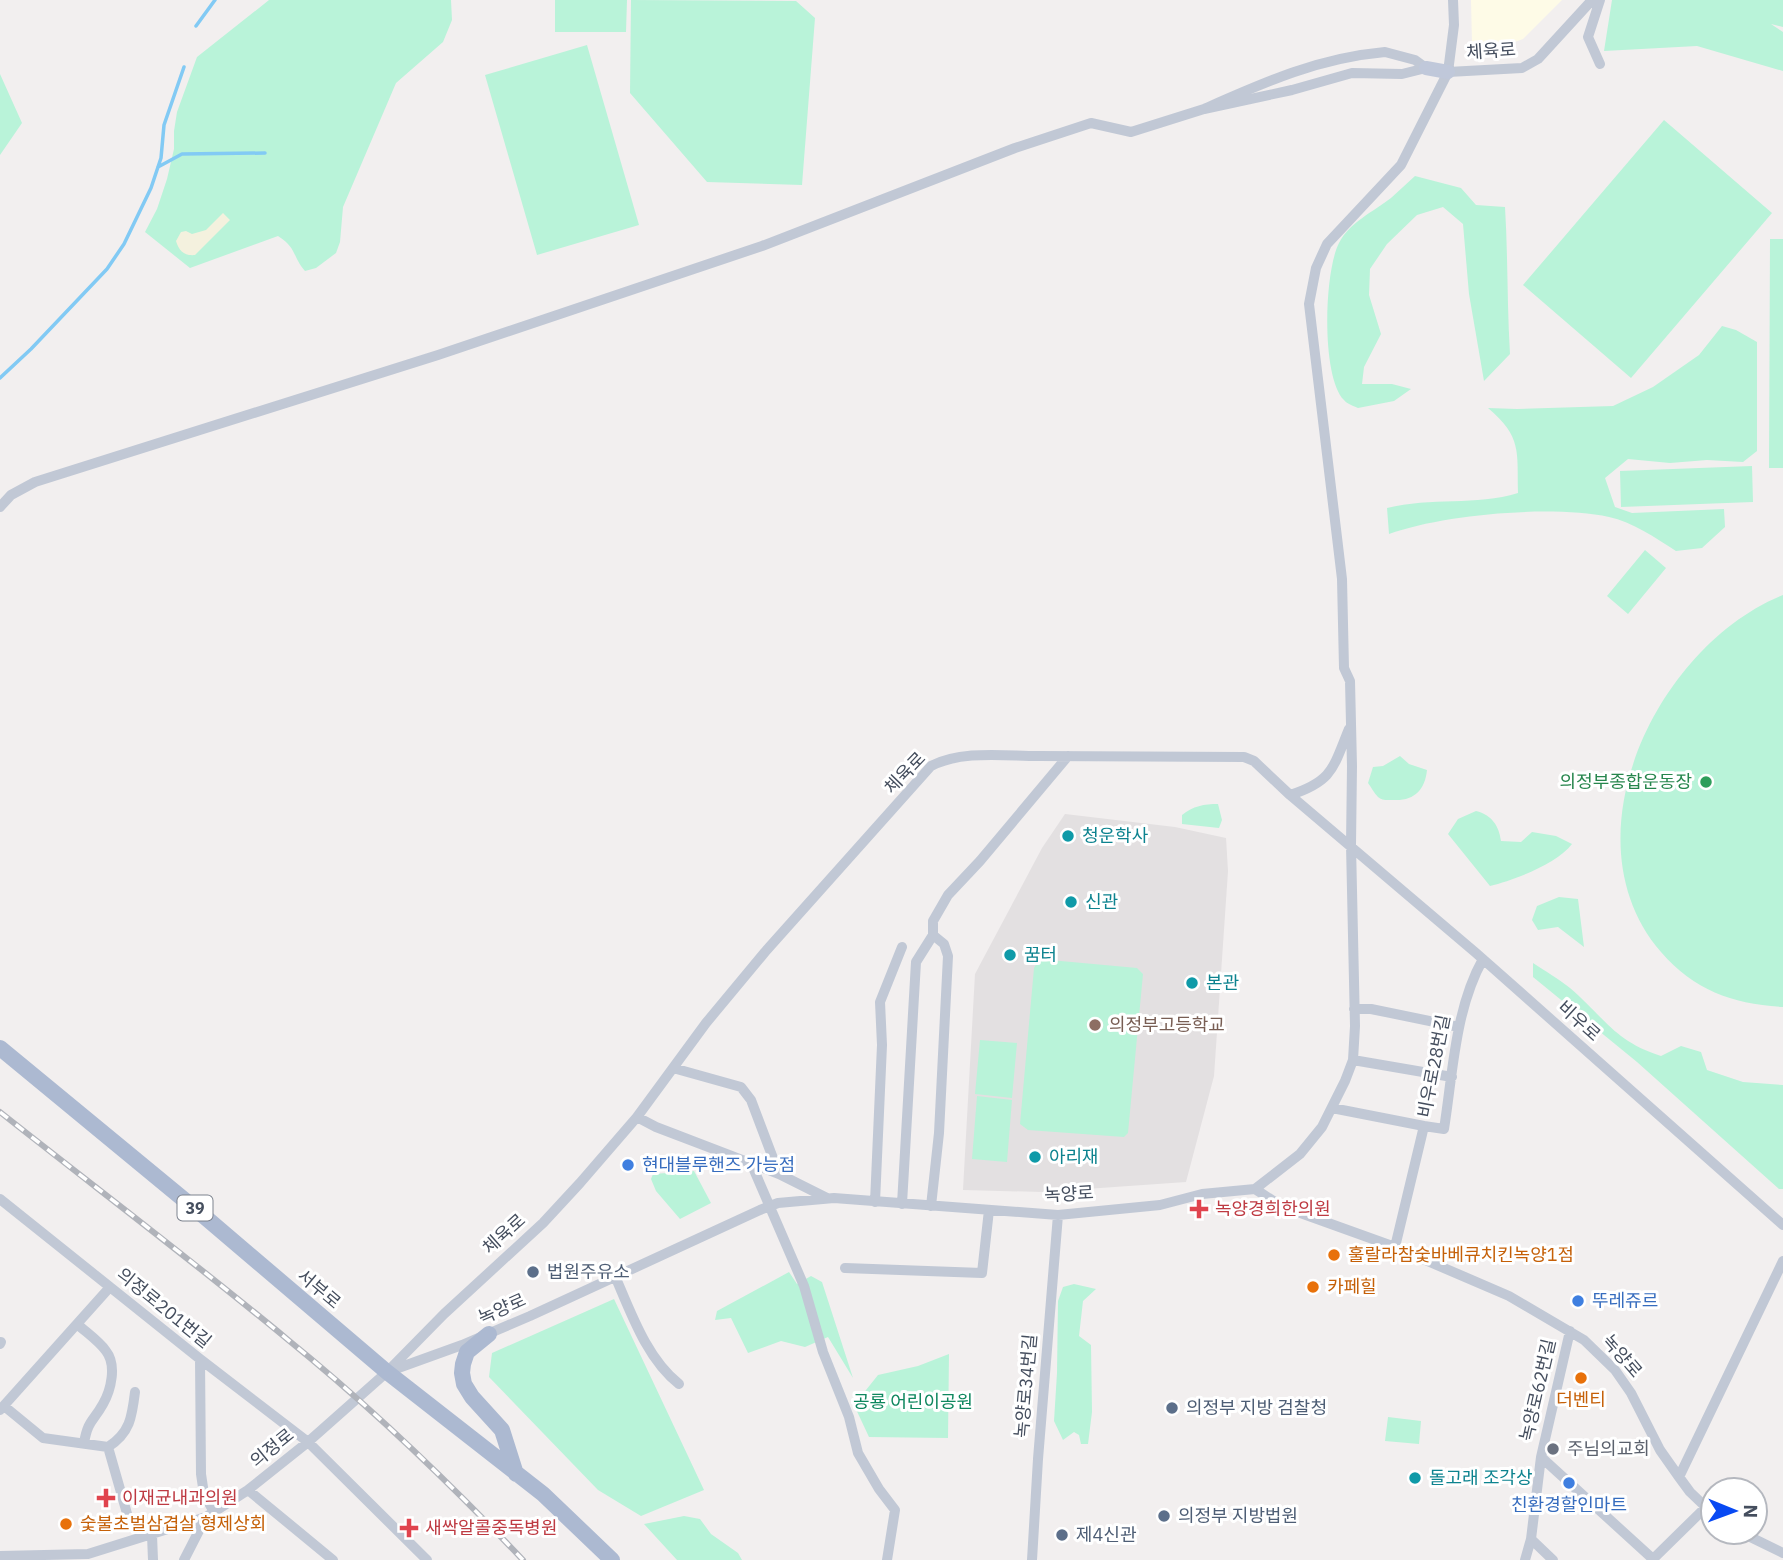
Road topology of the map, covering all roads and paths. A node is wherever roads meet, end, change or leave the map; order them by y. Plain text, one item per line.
1 (1452, 0) edge
2 (1592, 0) edge
3 (1600, 0) edge
4 (1600, 64) dead end
5 (1426, 68) junction
6 (1448, 72) junction
7 (1204, 108) junction
8 (0, 507) edge
9 (1352, 723) junction
10 (1068, 756) junction
11 (1290, 795) junction
12 (1351, 845) junction
13 (933, 935) junction
14 (902, 947) dead end
15 (1483, 959) junction
16 (1354, 1009) junction
17 (1460, 1027) junction
18 (0, 1048) edge
19 (1353, 1060) junction
20 (673, 1068) junction
21 (1452, 1077) junction
22 (1332, 1108) junction
23 (637, 1117) junction
24 (1424, 1126) junction
25 (751, 1163) junction
26 (779, 1174) junction
27 (1255, 1189) junction
28 (827, 1198) junction
29 (0, 1199) edge
30 (875, 1202) junction
31 (902, 1204) junction
32 (770, 1206) junction
33 (931, 1206) junction
34 (989, 1210) junction
35 (1058, 1215) junction
36 (1783, 1225) edge
37 (1395, 1247) junction
38 (1783, 1261) edge
39 (845, 1268) dead end
40 (615, 1276) junction
41 (110, 1287) junction
42 (77, 1324) junction
43 (1570, 1331) junction
44 (489, 1334) junction
45 (200, 1359) junction
46 (387, 1372) junction
47 (679, 1384) dead end
48 (135, 1392) dead end
49 (2, 1408) edge
50 (308, 1441) junction
51 (84, 1443) junction
52 (108, 1447) junction
53 (1541, 1457) junction
54 (516, 1474) junction
55 (1679, 1477) junction
56 (248, 1490) junction
57 (1699, 1500) edge
58 (210, 1515) junction
59 (1699, 1520) edge
60 (152, 1535) junction
61 (1531, 1539) junction
62 (0, 1556) edge
63 (93, 1557) edge
64 (328, 1558) edge
65 (153, 1560) edge
66 (184, 1560) edge
67 (427, 1560) edge
68 (612, 1560) edge
69 (887, 1560) edge
70 (1032, 1560) edge
71 (1525, 1560) edge
72 (1553, 1560) edge
73 (1653, 1560) edge

1 - 6 street
2 - 6 street, 체육로
3 - 4 street
5 - 6 street
5 - 7 street
5 - 7 street
6 - 9 street
7 - 8 street
9 - 11 street
9 - 12 street
10 - 11 street, 체육로
10 - 13 street
10 - 20 street, 체육로
11 - 12 street, 체육로
12 - 15 street, 비우로
12 - 16 street
13 - 31 street
13 - 33 street
14 - 30 street
15 - 17 street, 비우로28번길
15 - 36 street, 비우로
16 - 17 street
16 - 19 street
17 - 21 street, 비우로28번길
18 - 46 main road, 서부로 / 39
19 - 21 street
19 - 22 street
20 - 23 street, 체육로
20 - 26 street
21 - 24 street, 비우로28번길
22 - 24 street
22 - 27 street
23 - 25 street
23 - 46 street, 체육로
24 - 37 street, 비우로28번길
25 - 26 street
25 - 32 street
26 - 28 street
27 - 35 street, 녹양로
27 - 37 street, 녹양로
28 - 30 street, 녹양로
28 - 32 street, 녹양로
29 - 41 street, 의정로201번길
30 - 31 street, 녹양로
31 - 33 street, 녹양로
32 - 40 street, 녹양로
32 - 69 street
33 - 34 street, 녹양로
34 - 35 street, 녹양로
34 - 39 street
35 - 70 street, 녹양로34번길
37 - 43 street, 녹양로
38 - 55 street
40 - 44 street, 녹양로
40 - 47 street
41 - 42 street
41 - 45 street, 의정로201번길
42 - 49 street
42 - 51 street
43 - 53 street, 녹양로62번길
43 - 55 street, 녹양로
44 - 46 street, 녹양로
44 - 54 main road
45 - 50 street, 의정로201번길
45 - 58 street
46 - 50 street, 의정로
46 - 54 main road, 서부로 / 39
48 - 52 street
49 - 51 street
50 - 56 street, 의정로
50 - 67 street, 의정로201번길
51 - 52 street
52 - 60 street
53 - 61 street, 녹양로62번길
53 - 73 street, 녹양로62번길
54 - 68 main road, 서부로 / 39
55 - 57 street, 녹양로
56 - 58 street, 의정로
56 - 64 street
58 - 60 street, 의정로
58 - 66 street
59 - 73 street
60 - 63 street, 의정로
60 - 65 street
61 - 71 street, 녹양로62번길
61 - 72 street
62 - 63 street, 의정로

